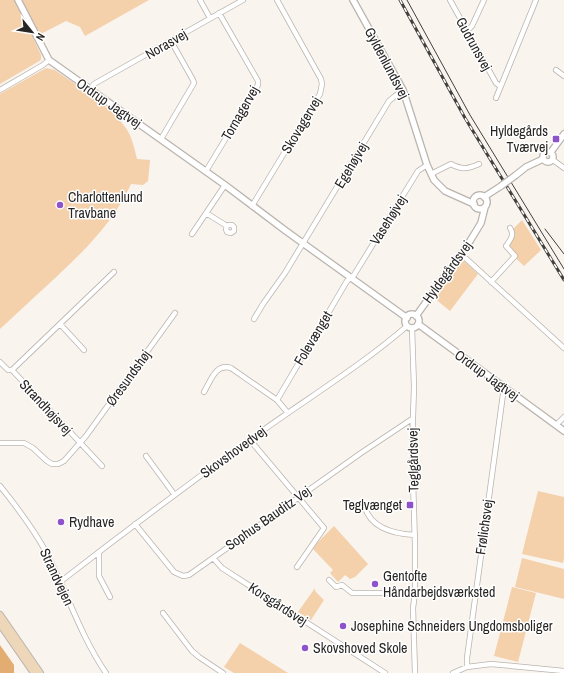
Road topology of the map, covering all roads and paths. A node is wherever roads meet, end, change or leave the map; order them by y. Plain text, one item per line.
1 (18, 0) edge
2 (200, 0) edge
3 (243, 0) edge
4 (277, 0) edge
5 (353, 0) edge
6 (450, 0) edge
7 (484, 0) edge
8 (536, 0) edge
9 (219, 13) junction
10 (210, 18) junction
11 (467, 31) junction
12 (171, 40) junction
13 (49, 60) junction
14 (556, 70) dead end
15 (564, 76) edge
16 (500, 86) junction
17 (90, 89) junction
18 (0, 90) edge
19 (403, 90) junction
20 (496, 98) dead end
21 (564, 134) edge
22 (161, 139) junction
23 (550, 152) junction
24 (543, 159) junction
25 (553, 160) junction
26 (479, 164) dead end
27 (427, 165) junction
28 (564, 168) edge
29 (206, 171) junction
30 (431, 174) junction
31 (225, 185) junction
32 (474, 201) junction
33 (484, 203) junction
34 (252, 206) junction
35 (206, 213) junction
36 (227, 226) dead end
37 (510, 228) dead end
38 (192, 234) dead end
39 (303, 243) junction
40 (461, 254) junction
41 (114, 272) dead end
42 (350, 278) junction
43 (491, 282) junction
44 (175, 313) dead end
45 (416, 316) junction
46 (406, 318) junction
47 (254, 319) dead end
48 (60, 324) junction
49 (418, 324) junction
50 (410, 327) junction
51 (564, 348) edge
52 (84, 350) dead end
53 (0, 362) edge
54 (12, 370) junction
55 (504, 387) junction
56 (204, 392) dead end
57 (277, 400) junction
58 (288, 413) junction
59 (564, 417) edge
60 (412, 419) junction
61 (556, 425) junction
62 (564, 431) edge
63 (250, 440) junction
64 (0, 443) edge
65 (80, 443) junction
66 (146, 456) dead end
67 (102, 466) dead end
68 (0, 486) edge
69 (174, 494) junction
70 (298, 497) junction
71 (364, 508) dead end
72 (136, 524) junction
73 (415, 535) junction
74 (99, 553) junction
75 (213, 558) junction
76 (297, 567) dead end
77 (329, 580) dead end
78 (60, 582) junction
79 (415, 593) junction
80 (110, 597) dead end
81 (163, 613) dead end
82 (0, 615) edge
83 (0, 624) edge
84 (468, 667) junction
85 (564, 671) edge
86 (459, 672) edge
87 (34, 673) edge
88 (40, 673) edge
89 (106, 673) edge
90 (223, 673) edge
91 (385, 673) edge
92 (415, 673) edge
93 (453, 673) edge

1 - 13 street, Ordrup Jagtvej
2 - 10 street
3 - 9 street, Norasvej
4 - 34 street, Skovagervej
5 - 19 street, Gyldenlundsvej
6 - 11 street, Gudrunsvej
7 - 11 street
8 - 16 street
9 - 10 street, Norasvej
9 - 29 street, Tornagervej
10 - 12 street, Norasvej
11 - 16 street, Gudrunsvej
12 - 17 street, Norasvej
12 - 22 street
13 - 17 street, Ordrup Jagtvej
13 - 18 street
14 - 15 street
16 - 20 street
17 - 22 street, Ordrup Jagtvej
19 - 27 street, Gyldenlundsvej
19 - 39 street, Egehøjvej
21 - 23 street
22 - 29 street, Ordrup Jagtvej
23 - 24 street
23 - 25 street
24 - 25 street
24 - 33 street, bridge
25 - 28 street
26 - 30 street
27 - 30 street, Gyldenlundsvej
27 - 42 street, Vasehøjvej
29 - 31 street, Ordrup Jagtvej
30 - 32 street, Gyldenlundsvej
31 - 34 street, Ordrup Jagtvej
31 - 35 street
32 - 33 street
32 - 33 street
33 - 40 street, Hyldegårdsvej
34 - 39 street, Ordrup Jagtvej
35 - 36 street
35 - 38 street
37 - 43 street
39 - 42 street, Ordrup Jagtvej
39 - 47 street
40 - 43 street
40 - 45 street, Hyldegårdsvej
41 - 48 street, Strandhøjsvej
42 - 46 street, Ordrup Jagtvej
42 - 57 street, Folevænget
43 - 51 street
44 - 65 street, Øresundshøj
45 - 46 street
45 - 49 street
46 - 50 street
48 - 52 street
48 - 54 street, Strandhøjsvej
49 - 50 street
49 - 55 street, Ordrup Jagtvej
50 - 58 street, Skovshovedvej
50 - 60 street, Teglgårdsvej
53 - 54 street, Strandhøjsvej
54 - 65 street, Strandhøjsvej
55 - 61 street, Ordrup Jagtvej
55 - 84 street, Frølichsvej
56 - 57 street
57 - 58 street
58 - 63 street, Skovshovedvej
59 - 61 street
60 - 70 street, Sophus Bauditz Vej
60 - 73 street, Teglgårdsvej
61 - 62 street, Ordrup Jagtvej
63 - 69 street, Skovshovedvej
63 - 70 street
64 - 65 street, Øresundshøj
65 - 67 street
66 - 69 street
68 - 78 street, Strandvejen
69 - 72 street, Skovshovedvej
70 - 75 street, Sophus Bauditz Vej
70 - 76 street
71 - 73 street
72 - 74 street, Skovshovedvej
72 - 75 street, Sophus Bauditz Vej
73 - 79 street, Teglgårdsvej
74 - 78 street, Skovshovedvej
74 - 80 street
75 - 91 street, Korsgårdsvej
77 - 79 street
78 - 89 street, Strandvejen
79 - 92 street, Teglgårdsvej
81 - 90 street
82 - 88 main road
83 - 87 main road
84 - 85 street
84 - 86 street
86 - 93 street

